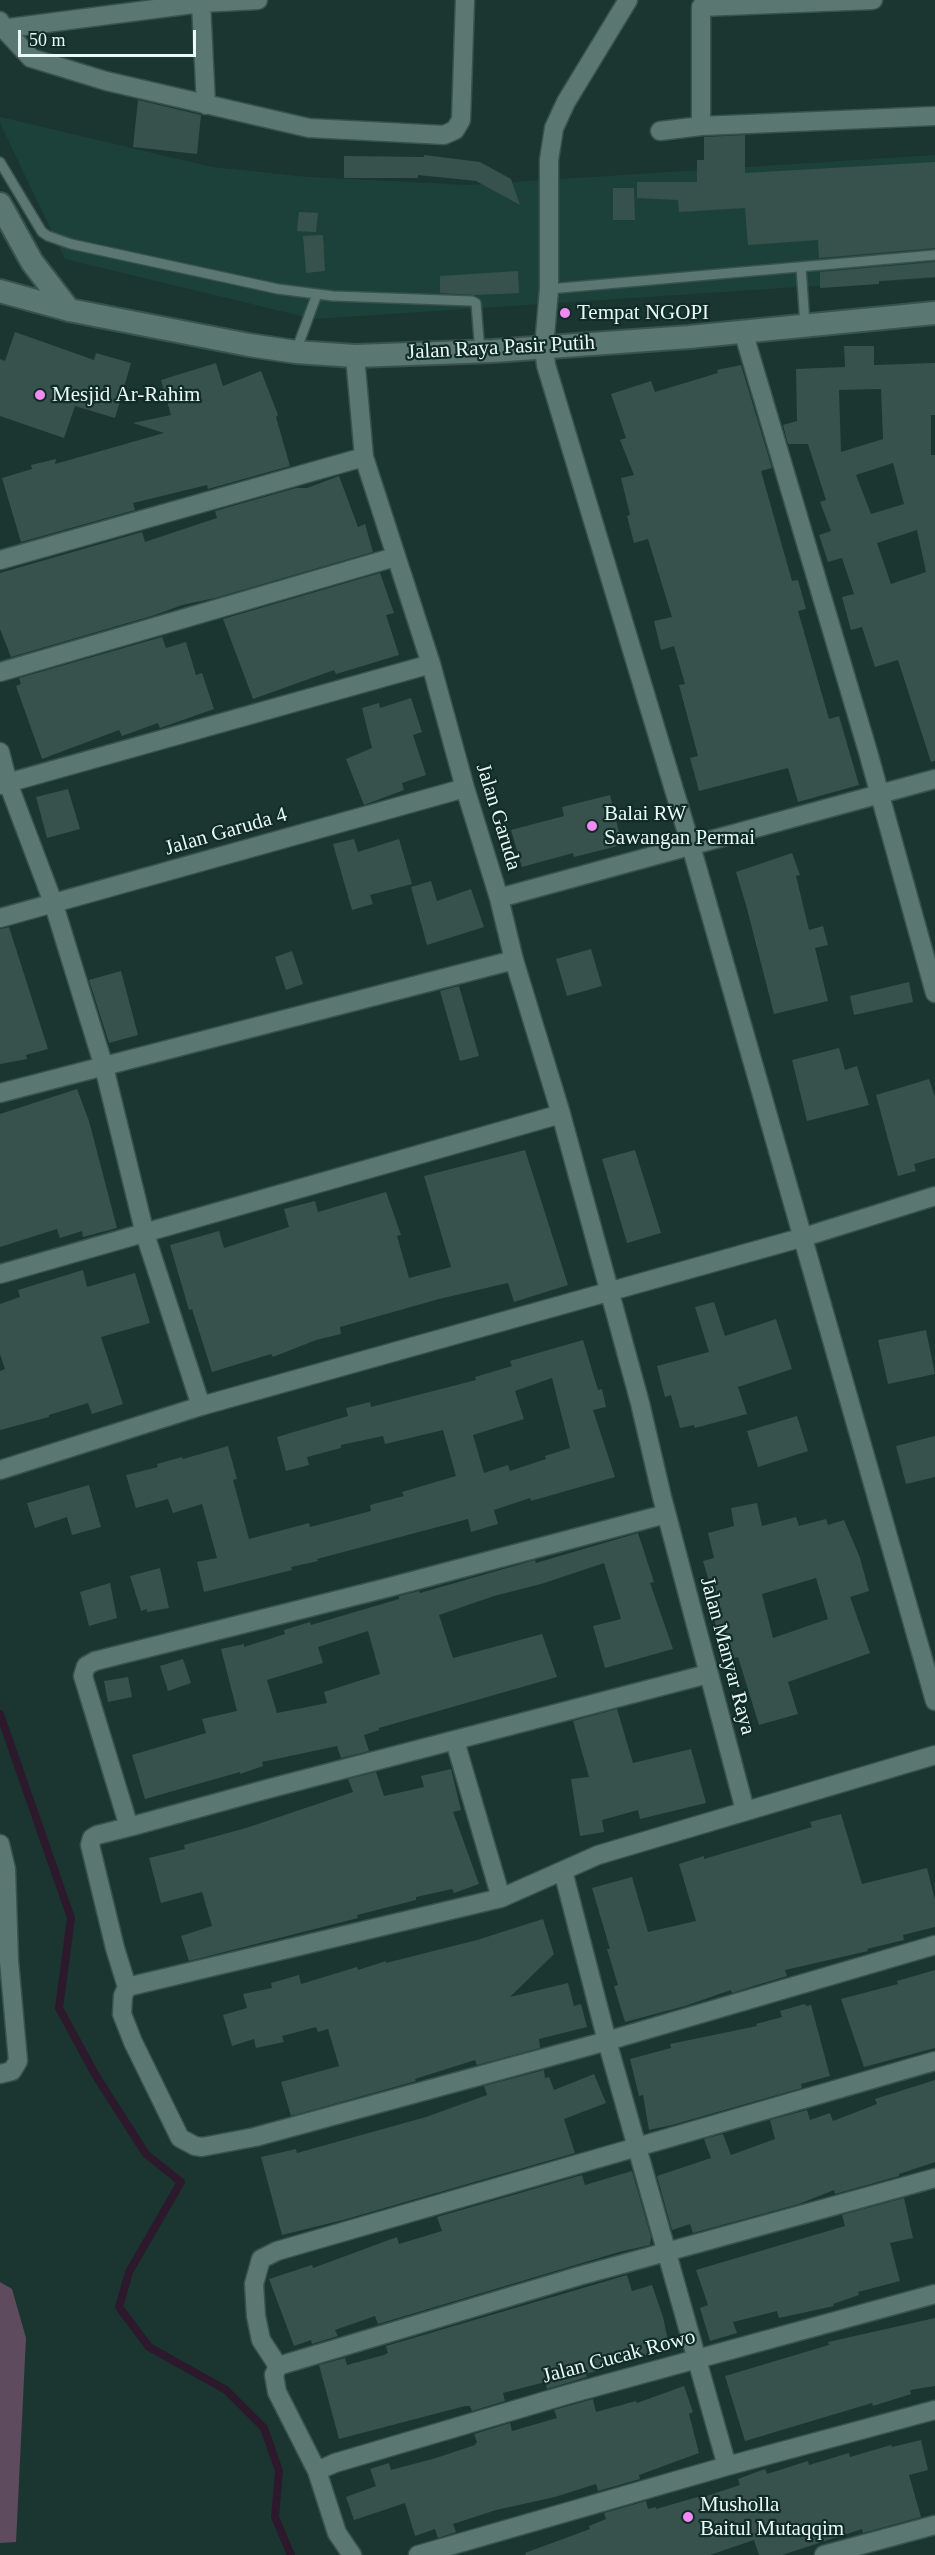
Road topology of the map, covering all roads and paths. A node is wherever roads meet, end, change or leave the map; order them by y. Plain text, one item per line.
1 (258, 0) edge
2 (465, 0) edge
3 (628, 0) edge
4 (873, 0) edge
5 (201, 3) junction
6 (1, 26) edge
7 (206, 105) junction
8 (935, 116) edge
9 (700, 126) junction
10 (660, 131) dead end
11 (0, 162) edge
12 (0, 204) edge
13 (935, 255) edge
14 (801, 267) junction
15 (549, 289) junction
16 (0, 291) edge
17 (317, 294) junction
18 (69, 310) junction
19 (935, 313) edge
20 (805, 326) junction
21 (742, 331) junction
22 (544, 346) junction
23 (296, 352) junction
24 (480, 352) junction
25 (355, 356) junction
26 (364, 457) junction
27 (395, 557) junction
28 (0, 560) edge
29 (431, 664) junction
30 (0, 672) edge
31 (0, 752) edge
32 (935, 779) edge
33 (4, 784) edge
34 (465, 788) junction
35 (879, 796) junction
36 (692, 846) junction
37 (499, 898) junction
38 (54, 905) junction
39 (0, 918) edge
40 (514, 960) junction
41 (934, 989) edge
42 (104, 1067) junction
43 (0, 1093) edge
44 (561, 1114) junction
45 (935, 1196) edge
46 (145, 1234) junction
47 (804, 1238) junction
48 (0, 1274) edge
49 (609, 1291) junction
50 (201, 1406) junction
51 (0, 1470) edge
52 (666, 1514) junction
53 (708, 1674) junction
54 (935, 1701) edge
55 (455, 1741) junction
56 (935, 1755) edge
57 (745, 1810) junction
58 (129, 1827) junction
59 (0, 1844) edge
60 (563, 1871) junction
61 (501, 1898) junction
62 (935, 1945) edge
63 (4, 1962) edge
64 (127, 1988) junction
65 (607, 2041) junction
66 (935, 2061) edge
67 (0, 2074) edge
68 (638, 2146) junction
69 (935, 2178) edge
70 (668, 2252) junction
71 (935, 2295) edge
72 (698, 2359) junction
73 (278, 2366) junction
74 (935, 2410) edge
75 (727, 2466) junction
76 (317, 2471) junction
77 (935, 2525) edge
78 (352, 2555) edge
79 (418, 2555) edge
80 (824, 2555) edge

1 - 5 street
2 - 7 street
3 - 15 street
4 - 9 street
5 - 6 street
5 - 7 street
6 - 7 street
8 - 9 street
9 - 10 street
11 - 17 lane
12 - 18 street
13 - 14 lane
14 - 15 lane
14 - 20 lane
15 - 22 street
16 - 18 street, Jalan Raya Pasir Putih
17 - 23 lane
17 - 24 lane
18 - 23 street, Jalan Raya Pasir Putih
19 - 20 street, Jalan Raya Pasir Putih
20 - 21 street, Jalan Raya Pasir Putih
21 - 22 street, Jalan Raya Pasir Putih
21 - 35 street
22 - 24 street, Jalan Raya Pasir Putih
22 - 36 street
23 - 25 street, Jalan Raya Pasir Putih
24 - 25 street, Jalan Raya Pasir Putih
25 - 26 street, Jalan Garuda
26 - 27 street, Jalan Garuda
26 - 28 street
27 - 29 street, Jalan Garuda
27 - 30 street
29 - 33 street
29 - 34 street, Jalan Garuda
31 - 33 street
32 - 35 street
33 - 38 street
34 - 37 street, Jalan Garuda
34 - 38 street, Jalan Garuda 4
35 - 36 street
35 - 41 street
36 - 37 street
36 - 47 street
37 - 40 street, Jalan Garuda
38 - 39 street, Jalan Garuda 4
38 - 42 street
40 - 42 street
40 - 44 street, Jalan Garuda
42 - 43 street
42 - 46 street
44 - 46 street
44 - 49 street, Jalan Garuda
45 - 47 street
46 - 48 street
46 - 50 street
47 - 49 street
47 - 54 street
49 - 50 street
49 - 52 street, Jalan Manyar Raya
50 - 51 street
52 - 53 street, Jalan Manyar Raya
52 - 58 street
53 - 55 street
53 - 57 street, Jalan Manyar Raya
55 - 58 street
55 - 61 street
56 - 57 street
57 - 60 street
58 - 64 street
59 - 63 street
60 - 61 street
60 - 65 street
61 - 64 street
62 - 65 street
63 - 67 street
64 - 65 street
65 - 68 street
66 - 68 street
68 - 70 street
68 - 73 street
69 - 70 street
70 - 72 street
70 - 73 street
71 - 72 street, Jalan Cucak Rowo
72 - 75 street
72 - 76 street, Jalan Cucak Rowo
73 - 76 street
74 - 75 street
75 - 79 street
76 - 78 street
77 - 80 street

